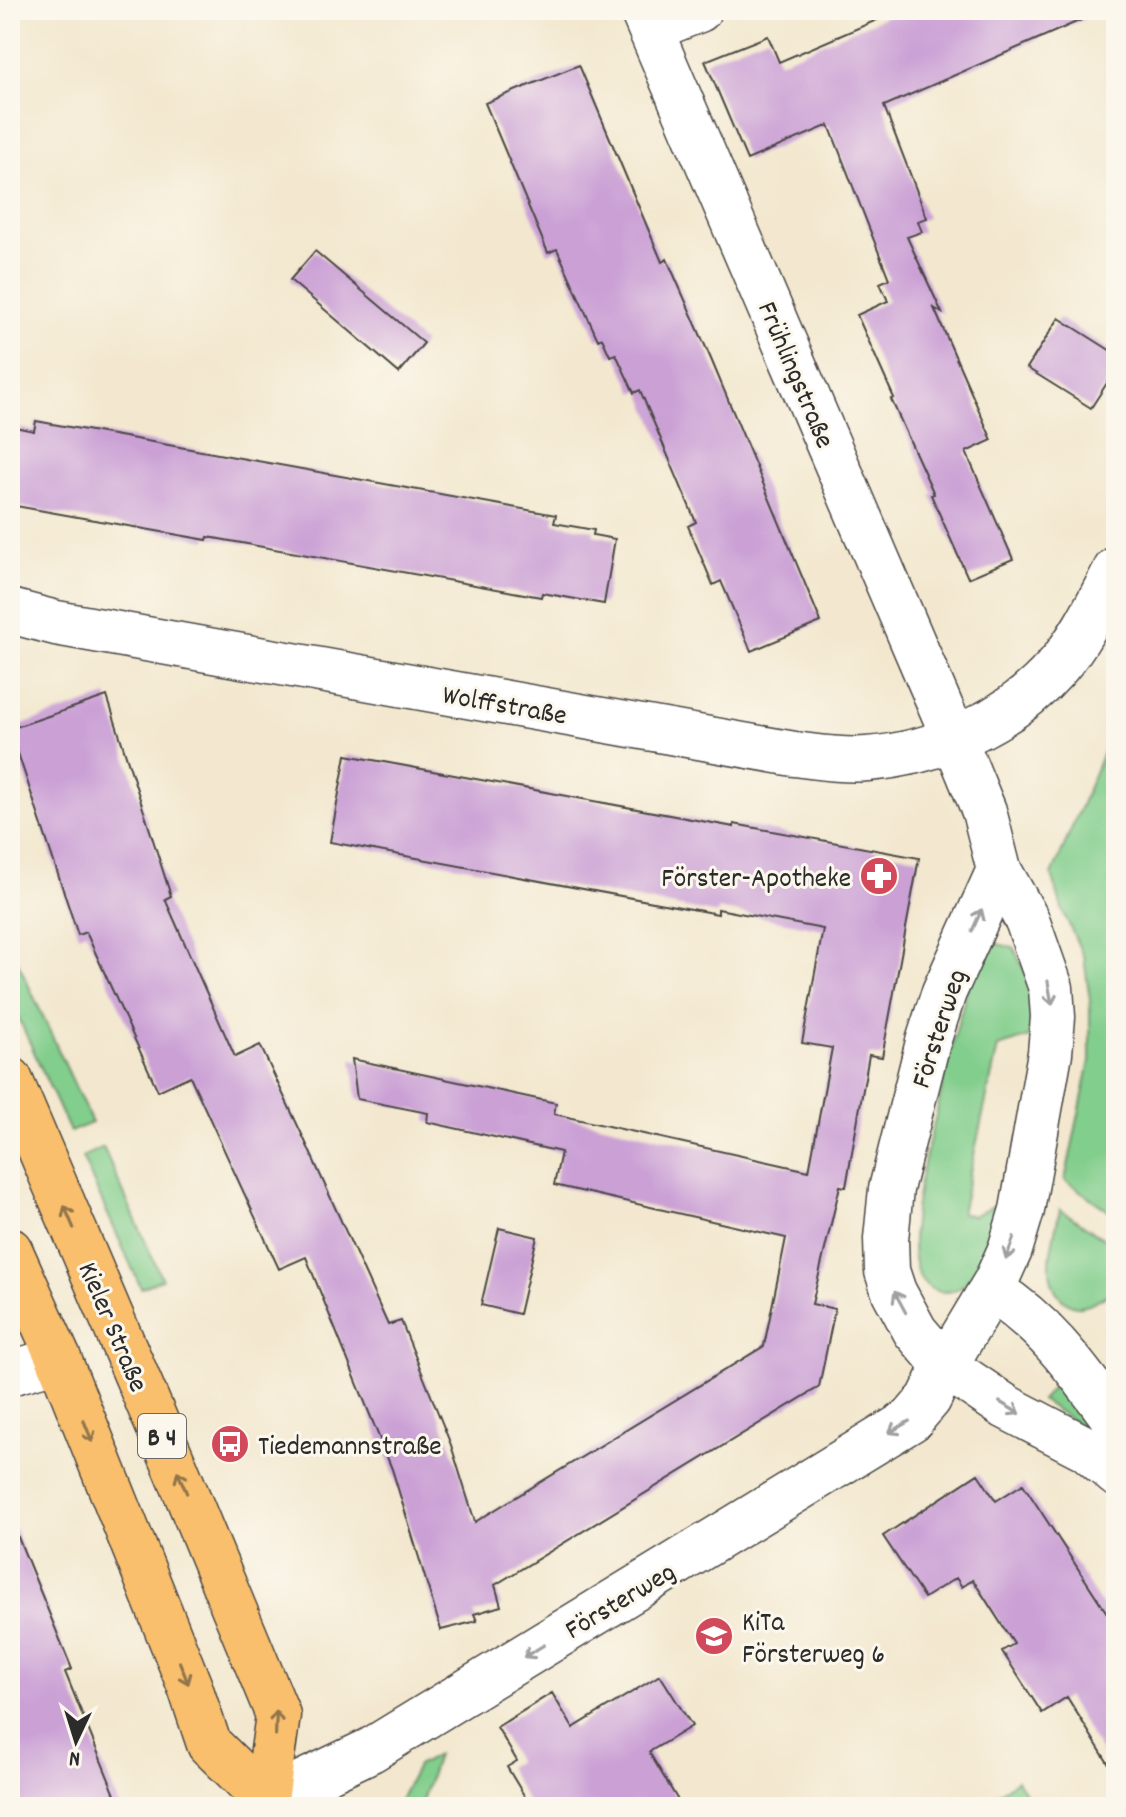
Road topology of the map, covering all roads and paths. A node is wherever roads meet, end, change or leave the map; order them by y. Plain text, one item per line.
1 (699, 10) edge
2 (646, 19) edge
3 (1116, 569) edge
4 (10, 611) edge
5 (56, 623) junction
6 (10, 627) edge
7 (954, 738) junction
8 (999, 870) junction
9 (10, 1079) edge
10 (10, 1250) edge
11 (991, 1290) junction
12 (59, 1359) junction
13 (945, 1366) junction
14 (10, 1373) edge
15 (1116, 1422) edge
16 (1116, 1474) edge
17 (267, 1804) edge

1 - 2 street
2 - 7 street, Frühlingstraße
3 - 7 street
4 - 5 street, Wolffstraße
5 - 6 street, Wolffstraße
5 - 7 street, Wolffstraße
7 - 8 street, Försterweg
8 -> 11 street, Försterweg
13 -> 8 street, Försterweg
17 -> 9 main road, Kieler Straße / B 4
10 - 12 main road, B 4
11 - 13 street, Försterweg
11 - 15 street
12 - 14 street
12 -> 17 main road, B 4
13 -> 16 street, Försterweg
13 -> 17 street, Försterweg

